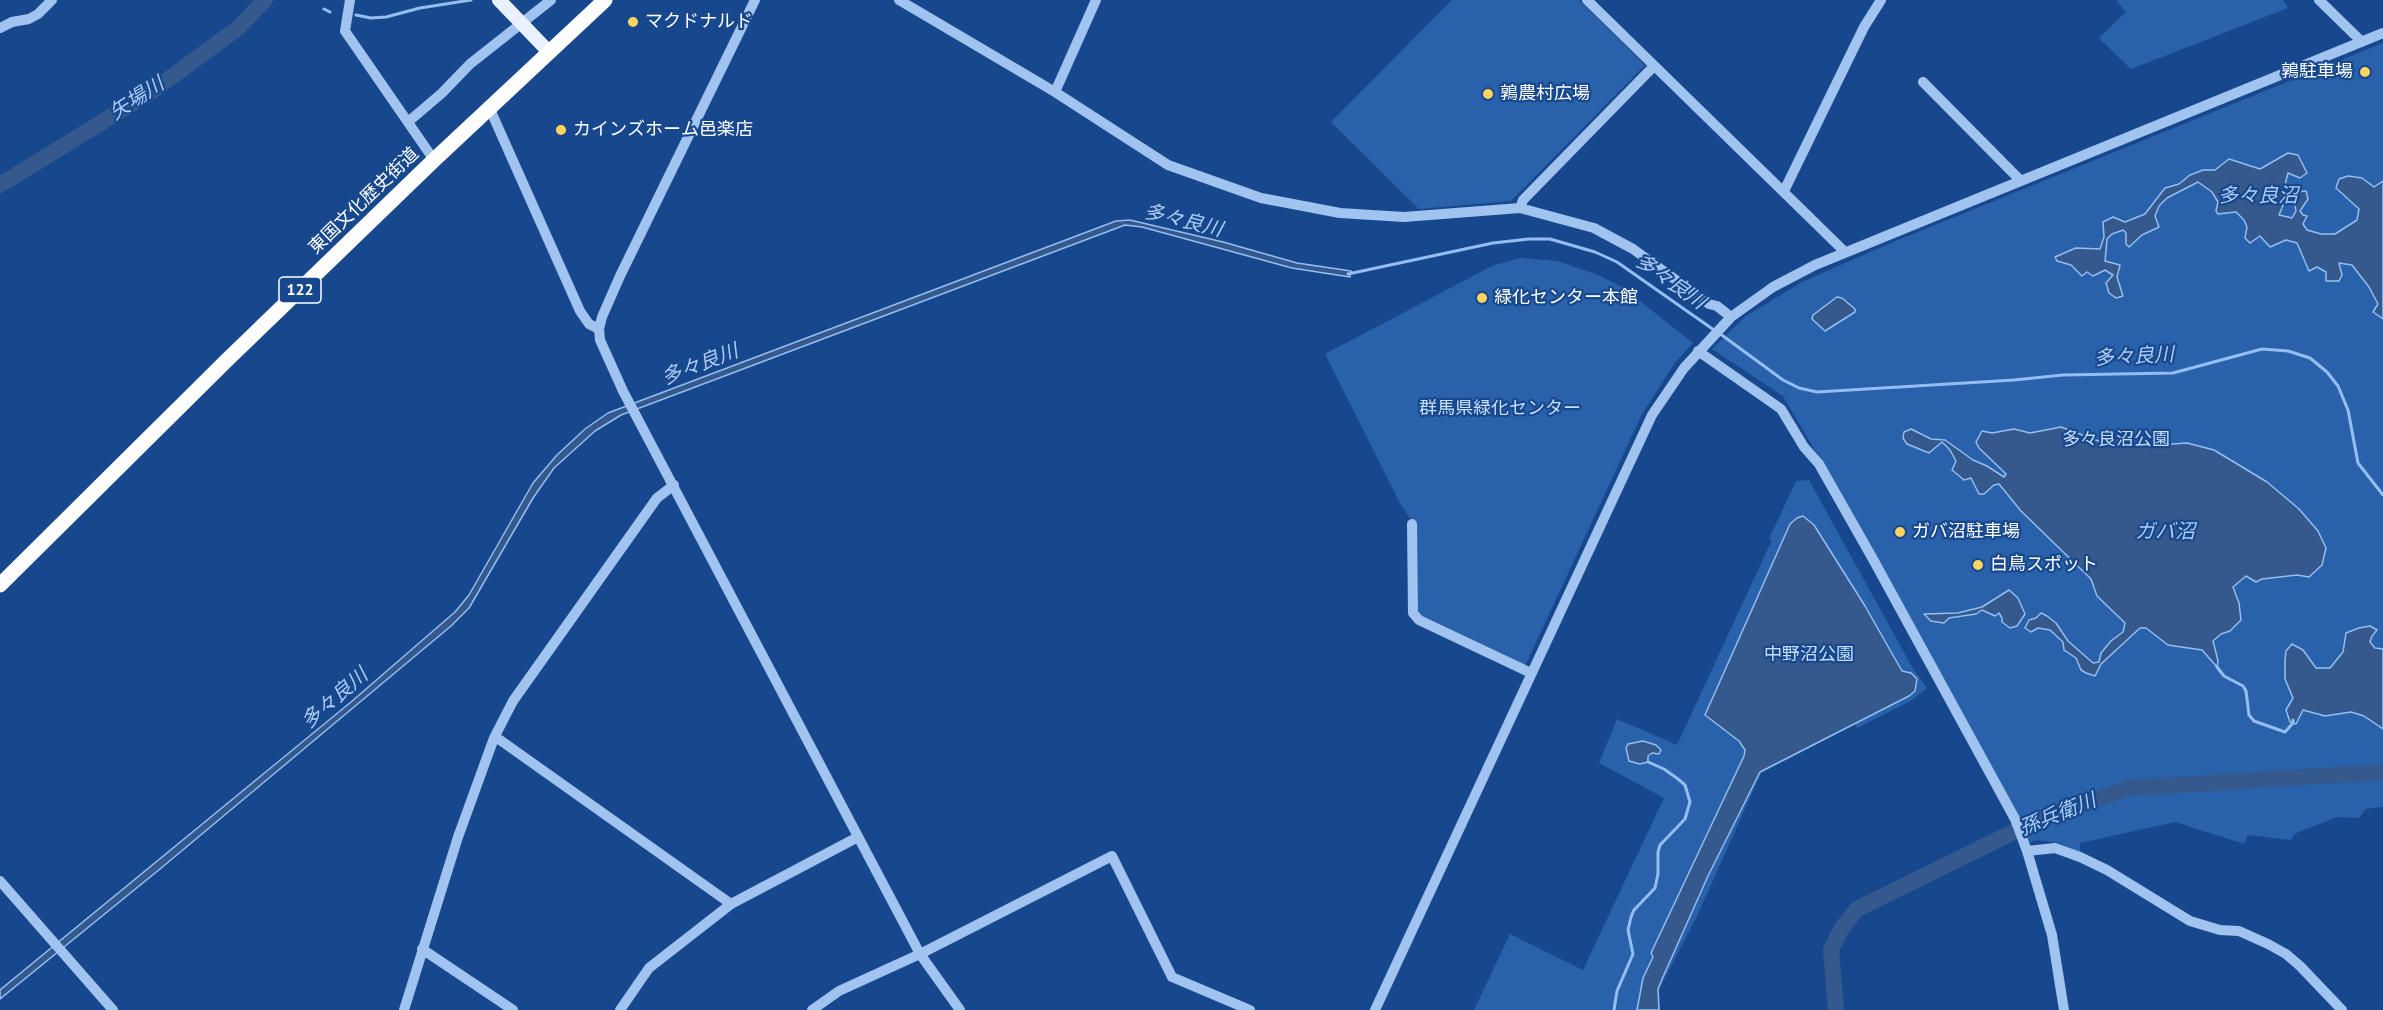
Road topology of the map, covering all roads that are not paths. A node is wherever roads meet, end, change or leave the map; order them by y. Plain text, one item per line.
1 (52, 0) edge
2 (350, 0) edge
3 (499, 0) edge
4 (551, 0) edge
5 (605, 0) edge
6 (755, 0) edge
7 (899, 0) edge
8 (1096, 0) edge
9 (1587, 0) edge
10 (1881, 0) edge
11 (2319, 0) edge
12 (522, 24) junction
13 (0, 28) edge
14 (2383, 33) edge
15 (2362, 42) junction
16 (549, 52) junction
17 (1654, 66) junction
18 (1923, 82) dead end
19 (1055, 92) junction
20 (489, 107) junction
21 (408, 122) junction
22 (434, 160) junction
23 (2020, 180) junction
24 (1784, 191) junction
25 (1520, 208) junction
26 (1845, 252) junction
27 (1730, 319) junction
28 (599, 329) junction
29 (1698, 351) junction
30 (674, 485) junction
31 (1412, 524) dead end
32 (0, 585) edge
33 (1531, 673) junction
34 (494, 738) junction
35 (858, 837) junction
36 (2025, 847) junction
37 (0, 881) edge
38 (731, 904) junction
39 (422, 949) junction
40 (920, 954) junction
41 (113, 1010) edge
42 (404, 1010) edge
43 (513, 1010) edge
44 (620, 1010) edge
45 (812, 1010) edge
46 (960, 1010) edge
47 (1251, 1010) edge
48 (1375, 1010) edge
49 (2064, 1010) edge
50 (2342, 1010) edge

1 - 13 street
2 - 21 street
3 - 12 main road
4 - 12 street
5 - 16 highway, 東国文化歴史街道 / 122
6 - 28 street
7 - 19 street
8 - 19 street
9 - 17 street
10 - 24 street
11 - 15 street
12 - 16 main road
12 - 21 street
14 - 15 street
15 - 23 street
16 - 20 highway, 東国文化歴史街道 / 122
17 - 24 street
17 - 25 street
18 - 23 street
19 - 25 street
20 - 22 highway, 東国文化歴史街道 / 122
20 - 28 street
21 - 22 street
22 - 32 highway, 東国文化歴史街道 / 122
23 - 26 street
24 - 26 street
25 - 27 street
26 - 27 street
27 - 29 street
28 - 30 street
29 - 33 street
29 - 36 street
30 - 34 street
30 - 35 street
31 - 33 street
33 - 48 street
34 - 38 street
34 - 39 street
35 - 38 street
35 - 40 street
36 - 49 street
36 - 50 street
37 - 41 street
38 - 44 street
39 - 42 street
39 - 43 street
40 - 45 street
40 - 46 street
40 - 47 street

